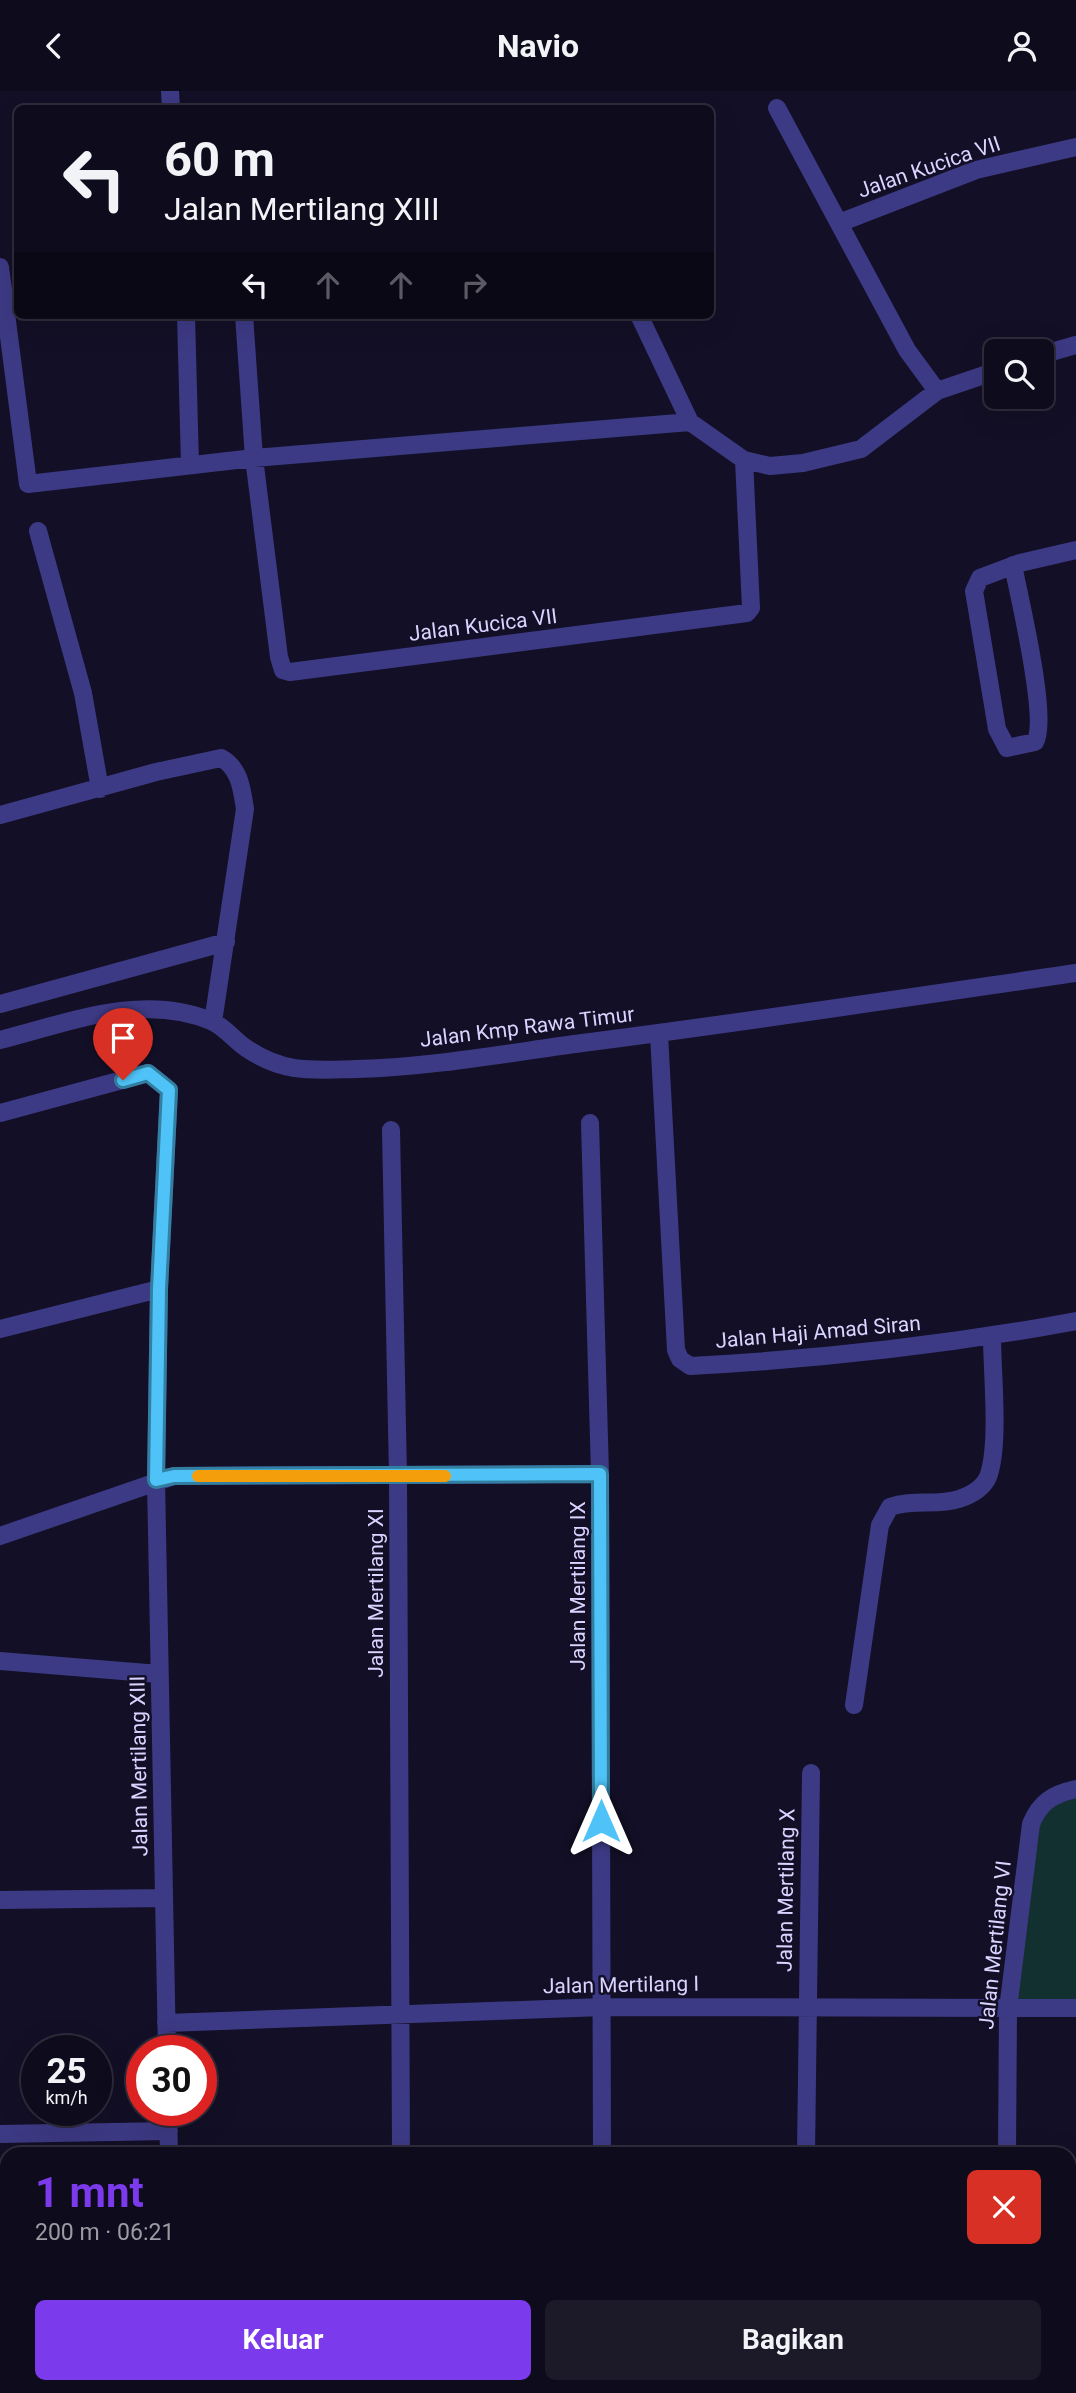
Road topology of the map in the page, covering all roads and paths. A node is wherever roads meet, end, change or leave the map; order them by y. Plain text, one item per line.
1 (777, 108) dead end
2 (1076, 147) edge
3 (839, 223) junction
4 (0, 267) edge
5 (186, 319) edge
6 (244, 319) edge
7 (641, 319) edge
8 (1076, 345) edge
9 (1054, 351) edge
10 (984, 375) edge
11 (937, 391) junction
12 (690, 422) junction
13 (254, 458) junction
14 (744, 460) junction
15 (190, 465) junction
16 (38, 531) dead end
17 (1076, 550) edge
18 (1013, 565) junction
19 (100, 789) junction
20 (0, 815) edge
21 (226, 942) junction
22 (1076, 973) edge
23 (0, 1004) edge
24 (213, 1022) junction
25 (659, 1034) junction
26 (0, 1040) edge
27 (0, 1113) edge
28 (590, 1123) dead end
29 (391, 1131) dead end
30 (159, 1289) junction
31 (1076, 1321) edge
32 (0, 1329) edge
33 (992, 1337) junction
34 (600, 1474) junction
35 (398, 1476) junction
36 (156, 1480) junction
37 (0, 1535) edge
38 (0, 1661) edge
39 (159, 1674) junction
40 (854, 1705) dead end
41 (811, 1773) dead end
42 (1076, 1789) edge
43 (164, 1898) junction
44 (0, 1900) edge
45 (602, 2007) junction
46 (806, 2007) junction
47 (1076, 2008) edge
48 (1008, 2009) junction
49 (400, 2013) junction
50 (166, 2023) junction
51 (166, 2035) edge
52 (169, 2126) edge
53 (169, 2131) junction
54 (0, 2134) edge
55 (169, 2147) edge
56 (401, 2147) edge
57 (602, 2147) edge
58 (806, 2147) edge
59 (1007, 2147) edge

1 - 3 street, Jalan Kucica VII
2 - 3 street, Jalan Kucica VII
3 - 11 street, Jalan Kucica VII
4 - 15 street
5 - 15 street
6 - 13 street, Jalan Kucica VII
7 - 12 street
8 - 9 street
10 - 11 street
11 - 14 street
12 - 13 street
12 - 14 street
13 - 14 street, Jalan Kucica VII
13 - 15 street
16 - 19 street
17 - 18 street
18 - 18 street
19 - 20 street
19 - 21 street
21 - 23 street
21 - 24 street
22 - 25 street, Jalan Kmp Rawa Timur
24 - 25 street, Jalan Kmp Rawa Timur
24 - 26 street, Jalan Kmp Rawa Timur
25 - 33 street, Jalan Haji Amad Siran
27 - 30 street, Jalan Mertilang XIII
28 - 34 street, Jalan Mertilang IX
29 - 35 street, Jalan Mertilang XI
30 - 32 street
30 - 36 street, Jalan Mertilang XIII
31 - 33 street, Jalan Haji Amad Siran
33 - 40 street
34 - 35 street
34 - 45 street, Jalan Mertilang IX
35 - 36 street
35 - 49 street, Jalan Mertilang XI
36 - 37 street
36 - 39 street, Jalan Mertilang XIII
38 - 39 street
39 - 43 street, Jalan Mertilang XIII
41 - 46 street, Jalan Mertilang X
42 - 48 street, Jalan Mertilang VI
43 - 44 street
43 - 50 street, Jalan Mertilang XIII
45 - 46 street, Jalan Mertilang I
45 - 49 street, Jalan Mertilang I
45 - 57 street, Jalan Mertilang IX
46 - 48 street, Jalan Mertilang I
46 - 58 street, Jalan Mertilang X
47 - 48 street, Jalan Mertilang I
48 - 59 street, Jalan Mertilang VI
49 - 50 street, Jalan Mertilang I
49 - 56 street, Jalan Mertilang XI
50 - 51 street, Jalan Mertilang XIII
52 - 53 street
53 - 54 street
53 - 55 street

